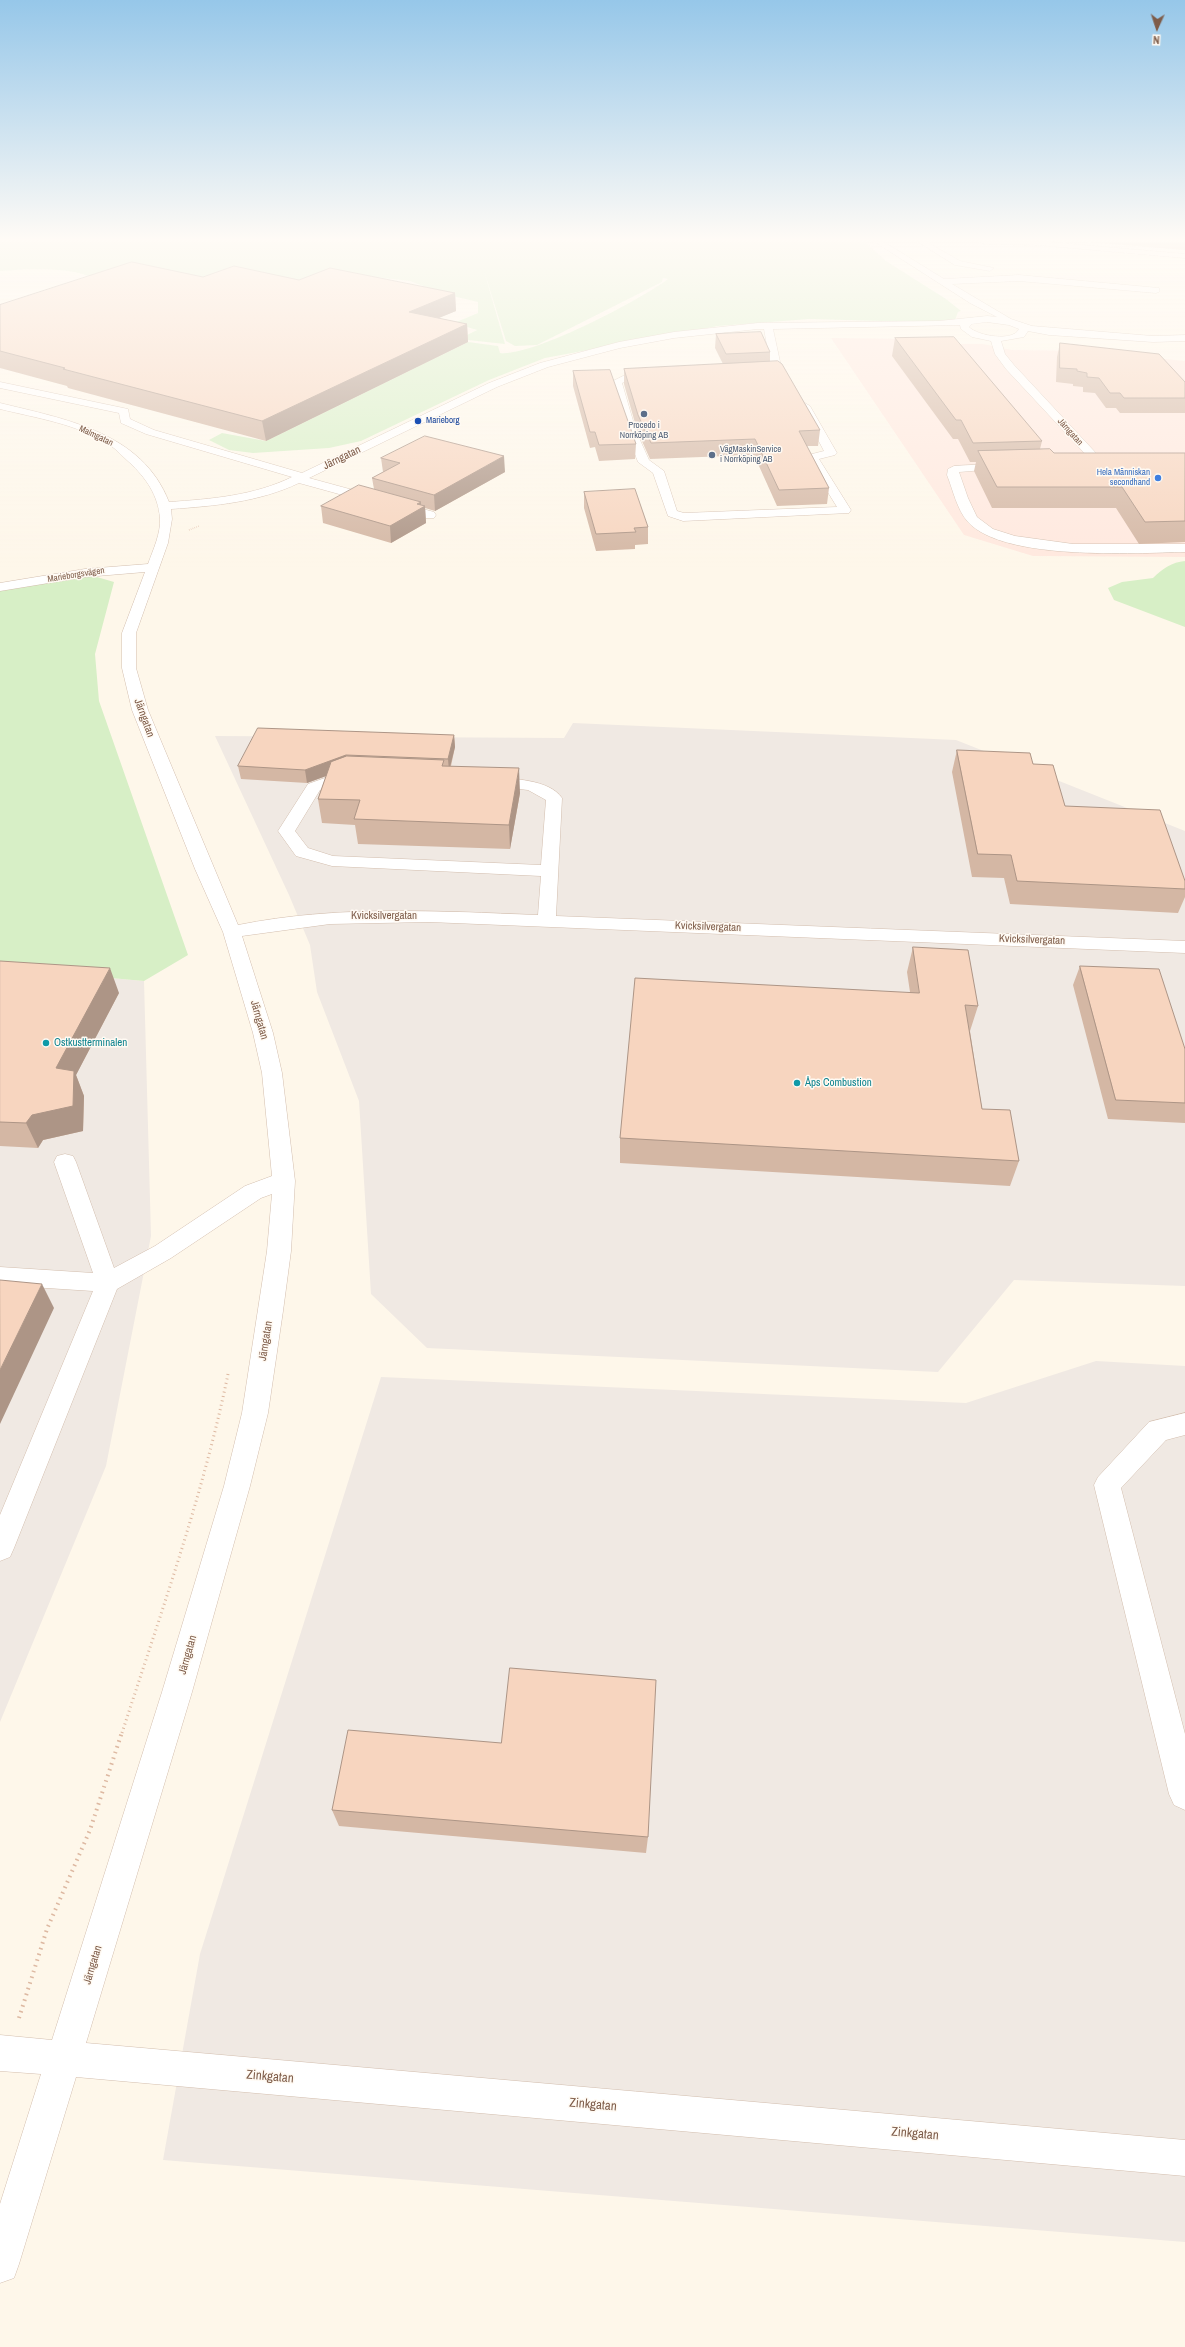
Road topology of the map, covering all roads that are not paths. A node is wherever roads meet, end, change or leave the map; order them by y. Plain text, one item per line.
1 (593, 352) edge
2 (776, 352) edge
3 (1000, 352) edge
4 (745, 373) edge
5 (666, 375) edge
6 (0, 385) edge
7 (798, 394) edge
8 (0, 406) edge
9 (1083, 463) edge
10 (1021, 465) edge
11 (1102, 466) junction
12 (1124, 468) edge
13 (301, 478) junction
14 (164, 506) junction
15 (430, 515) edge
16 (1185, 548) edge
17 (152, 568) junction
18 (0, 587) edge
19 (364, 774) edge
20 (474, 780) edge
21 (550, 871) junction
22 (547, 920) junction
23 (232, 932) junction
24 (1185, 947) edge
25 (65, 1162) dead end
26 (284, 1181) junction
27 (0, 1276) edge
28 (108, 1282) junction
29 (1185, 1424) edge
30 (0, 1548) edge
31 (1185, 1794) edge
32 (4, 2053) edge
33 (65, 2058) junction
34 (1185, 2158) edge
35 (0, 2264) edge

1 - 13 street, Järngatan
2 - 4 street
3 - 11 street, Järngatan
5 - 7 street
6 - 13 street
8 - 14 street, Malmgatan
9 - 11 street
10 - 16 street
11 - 12 street
13 - 14 street, Järngatan
13 - 15 street
14 - 17 street, Järngatan
17 - 18 street, Marieborgsvägen
17 - 23 street, Järngatan
19 - 21 street
20 - 21 street
21 - 22 street
22 - 23 street, Kvicksilvergatan
22 - 24 street, Kvicksilvergatan
23 - 26 street, Järngatan
25 - 28 street
26 - 28 street
26 - 33 street, Järngatan
27 - 28 street
28 - 30 street
29 - 31 street
32 - 33 street, Zinkgatan
33 - 34 street, Zinkgatan
33 - 35 street, Järngatan

